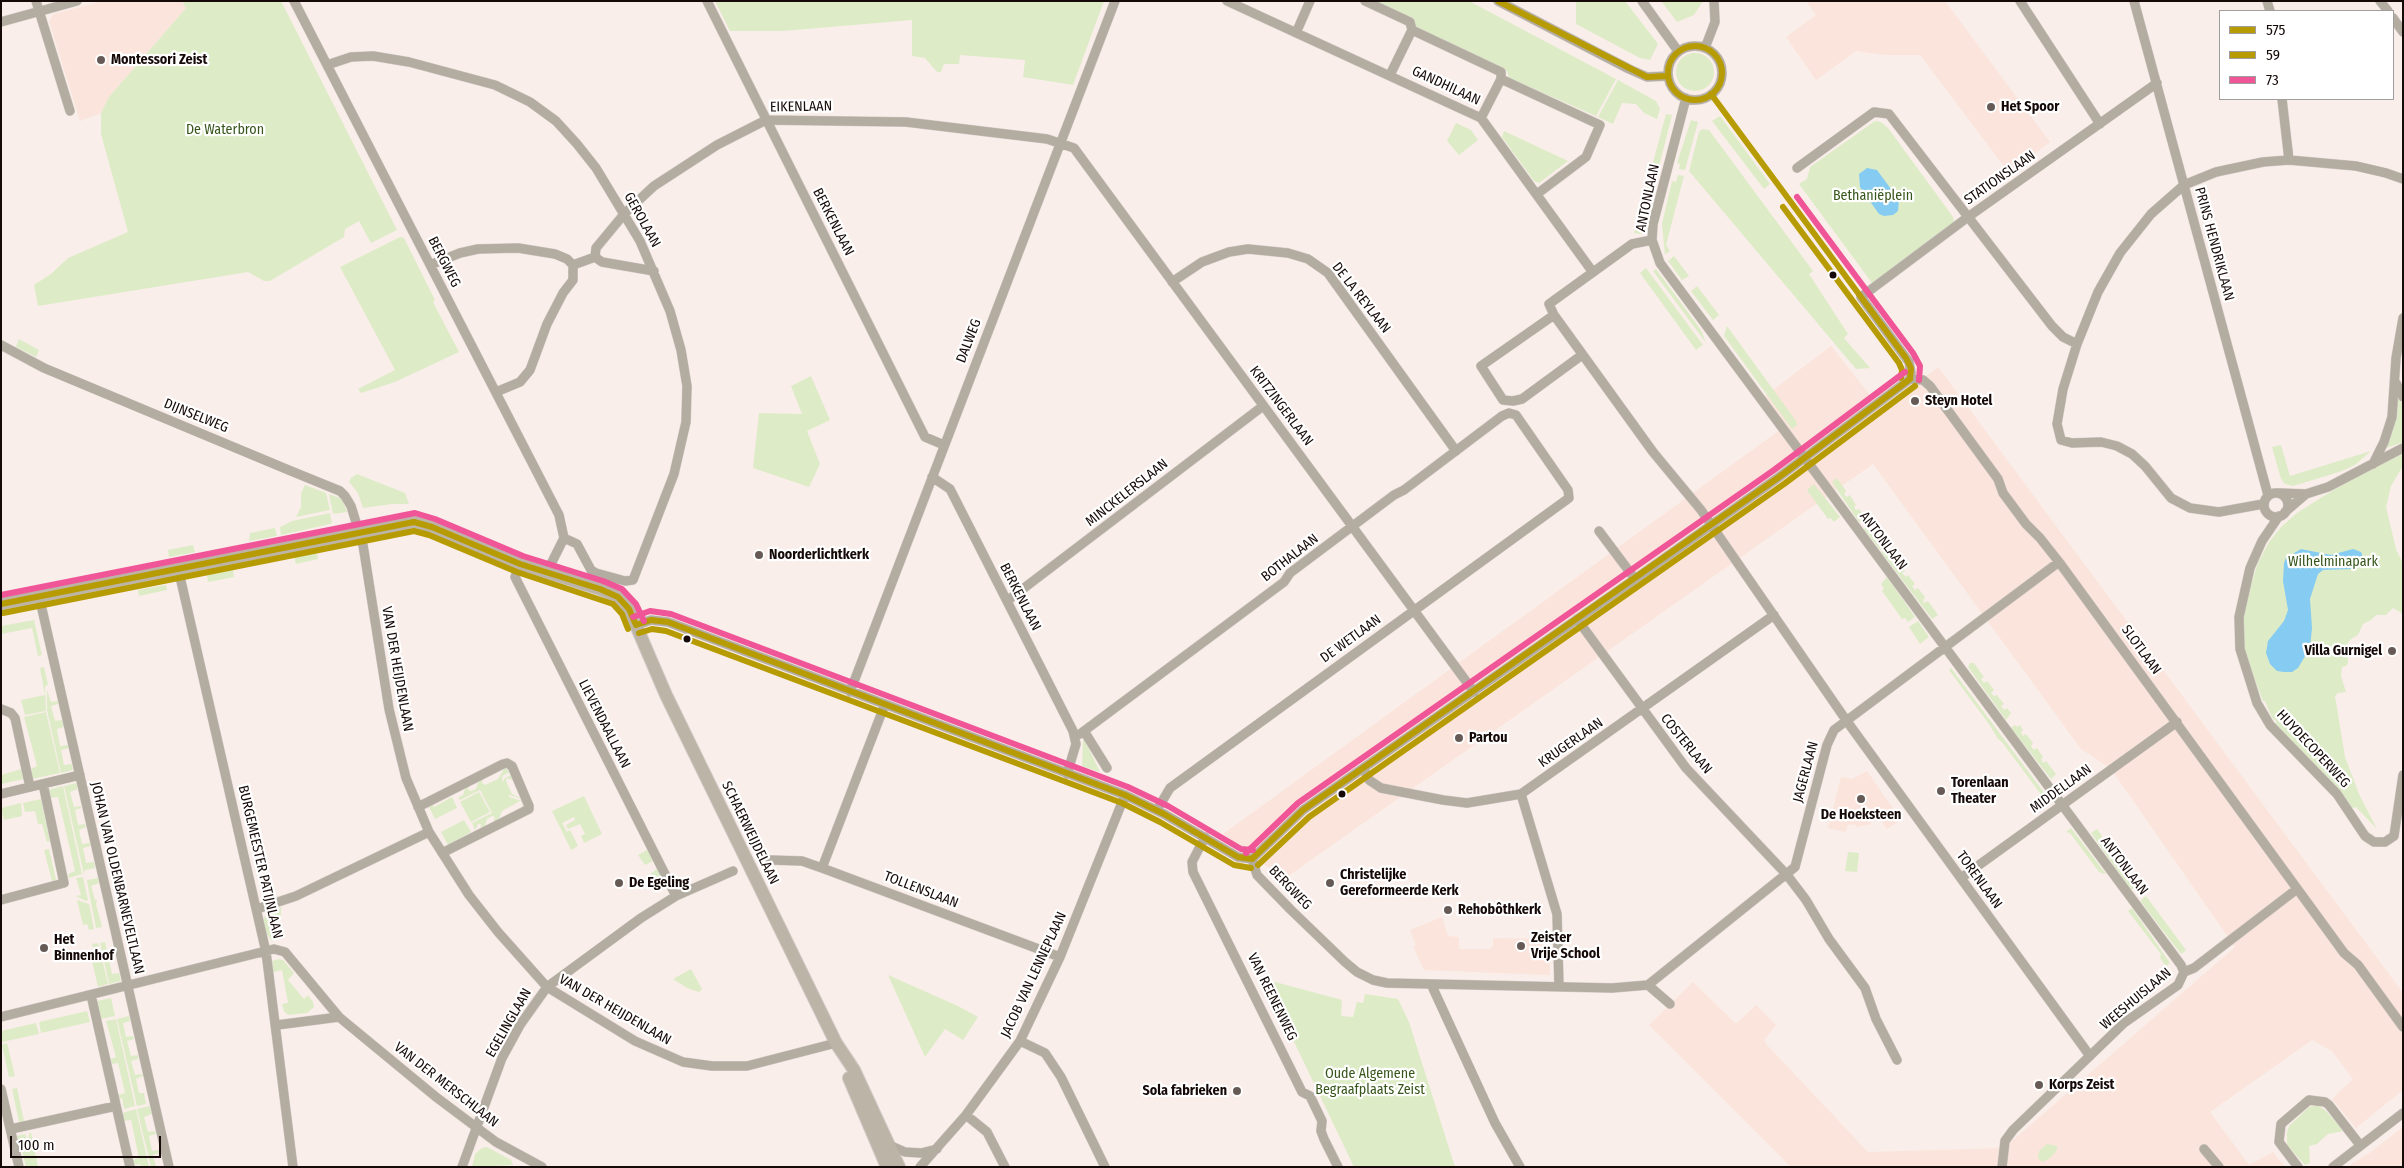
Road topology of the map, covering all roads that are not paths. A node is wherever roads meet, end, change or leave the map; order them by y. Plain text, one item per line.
1 (36, 1) edge
2 (77, 1) edge
3 (294, 1) edge
4 (707, 1) edge
5 (1115, 1) edge
6 (1227, 1) edge
7 (1310, 1) edge
8 (1365, 1) edge
9 (1498, 1) edge
10 (1642, 1) edge
11 (1714, 1) edge
12 (2020, 1) edge
13 (2134, 1) edge
14 (38, 11) junction
15 (2394, 19) edge
16 (1, 22) edge
17 (1412, 30) junction
18 (2403, 32) edge
19 (1296, 33) junction
20 (1705, 48) junction
21 (1678, 51) junction
22 (327, 65) junction
23 (1390, 74) junction
24 (1668, 76) junction
25 (1501, 79) junction
26 (2157, 84) junction
27 (1686, 98) junction
28 (2282, 100) edge
29 (70, 111) dead end
30 (1481, 118) junction
31 (766, 120) junction
32 (2100, 124) junction
33 (1060, 143) junction
34 (2289, 160) junction
35 (1797, 168) dead end
36 (2403, 179) edge
37 (2184, 185) junction
38 (1537, 194) junction
39 (625, 213) junction
40 (1968, 218) junction
41 (1652, 240) junction
42 (595, 257) junction
43 (430, 265) junction
44 (572, 265) junction
45 (654, 271) junction
46 (1592, 271) junction
47 (1172, 282) junction
48 (1554, 314) junction
49 (2403, 318) edge
50 (2077, 344) junction
51 (1, 345) edge
52 (1582, 355) junction
53 (1910, 379) junction
54 (2396, 383) junction
55 (496, 392) junction
56 (2403, 397) edge
57 (1264, 406) junction
58 (944, 446) junction
59 (2403, 448) edge
60 (1456, 451) junction
61 (1804, 457) junction
62 (2372, 464) junction
63 (932, 477) junction
64 (2279, 493) junction
65 (2306, 494) junction
66 (2268, 495) junction
67 (1569, 498) joint
68 (2264, 504) junction
69 (2282, 514) junction
70 (1710, 526) junction
71 (1354, 527) junction
72 (1599, 531) dead end
73 (360, 532) junction
74 (564, 538) junction
75 (2059, 562) junction
76 (520, 564) junction
77 (178, 568) junction
78 (547, 572) junction
79 (1635, 579) junction
80 (39, 596) junction
81 (1007, 601) junction
82 (1, 604) edge
83 (1414, 611) junction
84 (1774, 615) junction
85 (1577, 620) junction
86 (636, 625) junction
87 (1945, 647) junction
88 (850, 692) junction
89 (1474, 692) junction
90 (886, 704) junction
91 (1, 709) edge
92 (1642, 710) junction
93 (1846, 720) junction
94 (2177, 722) junction
95 (1080, 734) junction
96 (1107, 768) dead end
97 (1364, 769) junction
98 (1067, 774) junction
99 (80, 775) junction
100 (2403, 775) edge
101 (43, 784) junction
102 (30, 787) junction
103 (1, 794) edge
104 (1521, 794) junction
105 (1125, 795) junction
106 (2062, 806) junction
107 (418, 807) junction
108 (1157, 810) junction
109 (428, 832) junction
110 (1205, 837) junction
111 (442, 854) junction
112 (1252, 858) junction
113 (770, 860) dead end
114 (822, 868) junction
115 (733, 871) dead end
116 (1787, 875) junction
117 (1961, 878) junction
118 (2297, 889) junction
119 (676, 896) junction
120 (1, 900) edge
121 (257, 909) junction
122 (266, 952) junction
123 (1060, 957) junction
124 (2184, 972) junction
125 (1431, 984) junction
126 (1648, 985) junction
127 (128, 986) junction
128 (547, 986) junction
129 (1559, 986) junction
130 (1632, 988) joint
131 (90, 994) junction
132 (1670, 1004) dead end
133 (1, 1016) edge
134 (339, 1017) junction
135 (276, 1025) junction
136 (2403, 1027) edge
137 (1020, 1041) junction
138 (838, 1047) junction
139 (2090, 1056) junction
140 (1897, 1060) dead end
141 (1, 1089) edge
142 (116, 1106) junction
143 (2403, 1113) edge
144 (966, 1115) junction
145 (477, 1128) junction
146 (11, 1129) junction
147 (889, 1145) junction
148 (2360, 1145) junction
149 (937, 1149) junction
150 (2204, 1149) dead end
151 (2336, 1166) edge
152 (19, 1167) edge
153 (130, 1167) edge
154 (169, 1167) edge
155 (293, 1167) edge
156 (462, 1167) edge
157 (542, 1167) edge
158 (887, 1167) edge
159 (899, 1167) edge
160 (920, 1167) edge
161 (1005, 1167) edge
162 (1105, 1167) edge
163 (1338, 1167) edge
164 (1520, 1167) edge
165 (2002, 1167) edge
166 (2219, 1167) edge
167 (2298, 1167) edge

1 - 14 street
2 - 14 street
3 - 22 street, BERGWEG
4 - 31 street, BERKENLAAN
5 - 33 street, DALWEG
6 - 19 street, GANDHILAAN
7 - 19 street
8 - 17 street
9 - 24 street
10 - 21 street
11 - 20 street
12 - 32 street
13 - 26 street, PRINS HENDRIKLAAN
14 - 16 street
14 - 29 street
15 - 18 street
17 - 23 street
17 - 25 street
19 - 23 street, GANDHILAAN
20 - 21 street
20 - 27 street
21 - 24 street
22 - 39 street, GEROLAAN
22 - 43 street, BERGWEG
23 - 30 street, GANDHILAAN
24 - 27 street
25 - 30 street
25 - 38 street
26 - 32 street, STATIONSLAAN
26 - 37 street, PRINS HENDRIKLAAN
27 - 41 street, ANTONLAAN
28 - 34 street
30 - 38 street, GANDHILAAN
31 - 33 street, EIKENLAAN
31 - 39 street, EIKENLAAN
31 - 58 street, BERKENLAAN
32 - 40 street, STATIONSLAAN
33 - 47 street, KRITZINGERLAAN
33 - 58 street, DALWEG
34 - 36 street
34 - 37 street
35 - 40 street
37 - 50 street
37 - 66 street, PRINS HENDRIKLAAN
38 - 46 street, GANDHILAAN
39 - 42 street, EIKENLAAN
39 - 45 street, GEROLAAN
40 - 50 street
40 - 53 street, STATIONSLAAN
41 - 46 street
41 - 61 street, ANTONLAAN
42 - 44 street
42 - 45 street
43 - 44 street
43 - 55 street, BERGWEG
44 - 55 street
45 - 74 street, GEROLAAN
46 - 48 street
47 - 57 street, KRITZINGERLAAN
47 - 60 street, DE LA REYLAAN
48 - 52 street, TORENLAAN
48 - 52 street
49 - 54 street
50 - 68 street
51 - 73 street, DIJNSELWEG
52 - 70 street, TORENLAAN
53 - 61 street
53 - 75 street, SLOTLAAN
54 - 56 street
54 - 62 street
55 - 74 street, BERGWEG
57 - 71 street, KRITZINGERLAAN
57 - 81 street, MINCKELERSLAAN
58 - 63 street, DALWEG
59 - 62 street, HUYDECOPERWEG
60 - 67 street, BOTHALAAN
60 - 71 street, BOTHALAAN
61 - 70 street
61 - 87 street, ANTONLAAN
62 - 65 street, HUYDECOPERWEG
63 - 81 street, BERKENLAAN
63 - 88 street, DALWEG
64 - 65 street, HUYDECOPERWEG
64 - 66 street
64 - 69 street
65 - 69 street, HUYDECOPERWEG
66 - 68 street
67 - 83 street, DE WETLAAN
68 - 69 street
69 - 100 street, HUYDECOPERWEG
70 - 79 street
70 - 84 street, TORENLAAN
71 - 83 street, KRITZINGERLAAN
71 - 95 street, BOTHALAAN
72 - 79 street
73 - 76 street, SCHAERWEIJDELAAN
73 - 77 street, SCHAERWEIJDELAAN
73 - 107 street, VAN DER HEIJDENLAAN
74 - 78 street
75 - 87 street, JAGERLAAN
75 - 94 street, SLOTLAAN
76 - 78 street, SCHAERWEIJDELAAN
76 - 119 street, LIEVENDAALLAAN
77 - 80 street, SCHAERWEIJDELAAN
77 - 121 street, BURGEMEESTER PATIJNLAAN
78 - 86 street, SCHAERWEIJDELAAN
79 - 85 street
80 - 82 street, SCHAERWEIJDELAAN
80 - 99 street, JOHAN VAN OLDENBARNEVELTLAAN
81 - 95 street, BERKENLAAN
83 - 89 street, KRITZINGERLAAN
83 - 108 street, DE WETLAAN
84 - 92 street, KRUGERLAAN
84 - 93 street, TORENLAAN
85 - 89 street
85 - 92 street, COSTERLAAN
86 - 88 street, BERGWEG
86 - 138 street, SCHAERWEIJDELAAN
87 - 93 street, JAGERLAAN
87 - 106 street, ANTONLAAN
88 - 90 street, BERGWEG
89 - 97 street
90 - 98 street, BERGWEG
90 - 114 street
91 - 102 street
92 - 104 street, KRUGERLAAN
92 - 116 street, COSTERLAAN
93 - 116 street, JAGERLAAN
93 - 117 street, TORENLAAN
94 - 106 street, MIDDELLAAN
94 - 118 street, SLOTLAAN
95 - 96 street, BERKENLAAN
95 - 98 street
97 - 104 street, KRUGERLAAN
97 - 112 street
98 - 105 street, BERGWEG
99 - 101 street
99 - 127 street, JOHAN VAN OLDENBARNEVELTLAAN
101 - 102 street
101 - 120 street
102 - 103 street
104 - 129 street
105 - 108 street, BERGWEG
105 - 123 street, JACOB VAN LENNEPLAAN
106 - 117 street, MIDDELLAAN
106 - 124 street, ANTONLAAN
107 - 109 street, VAN DER HEIJDENLAAN
107 - 111 street
108 - 110 street, BERGWEG
109 - 111 street, VAN DER HEIJDENLAAN
109 - 121 street
110 - 112 street, BERGWEG
110 - 163 street, VAN REENENWEG
111 - 128 street, VAN DER HEIJDENLAAN
112 - 125 street, BERGWEG
113 - 114 street, TOLLENSLAAN
114 - 123 street, TOLLENSLAAN
115 - 119 street, EGELINGLAAN
116 - 126 street, JAGERLAAN
116 - 140 street, COSTERLAAN
117 - 139 street, TORENLAAN
118 - 124 street, WEESHUISLAAN
118 - 136 street, SLOTLAAN
119 - 128 street, EGELINGLAAN
121 - 122 street, BURGEMEESTER PATIJNLAAN
122 - 127 street
122 - 134 street, VAN DER MERSCHLAAN
122 - 135 street, BURGEMEESTER PATIJNLAAN
123 - 137 street, JACOB VAN LENNEPLAAN
124 - 139 street, WEESHUISLAAN
125 - 129 street, BERGWEG
125 - 164 street
126 - 130 street, JAGERLAAN
126 - 132 street
127 - 131 street
127 - 154 street, JOHAN VAN OLDENBARNEVELTLAAN
128 - 138 street, VAN DER HEIJDENLAAN
128 - 145 street, EGELINGLAAN
129 - 130 street, BERGWEG
131 - 133 street
131 - 142 street
134 - 135 street
134 - 145 street, VAN DER MERSCHLAAN
135 - 155 street, BURGEMEESTER PATIJNLAAN
137 - 144 street, JACOB VAN LENNEPLAAN
137 - 162 street
138 - 147 street, SCHAERWEIJDELAAN
138 - 158 street, SCHAERWEIJDELAAN
139 - 165 street, WEESHUISLAAN
141 - 146 street
142 - 146 street
142 - 153 street
143 - 148 street
144 - 149 street, JACOB VAN LENNEPLAAN
144 - 161 street
145 - 156 street, EGELINGLAAN
145 - 157 street, VAN DER MERSCHLAAN
146 - 152 street
147 - 149 street
147 - 159 street, SCHAERWEIJDELAAN
148 - 151 street
148 - 167 street
149 - 160 street, JACOB VAN LENNEPLAAN
150 - 166 street

